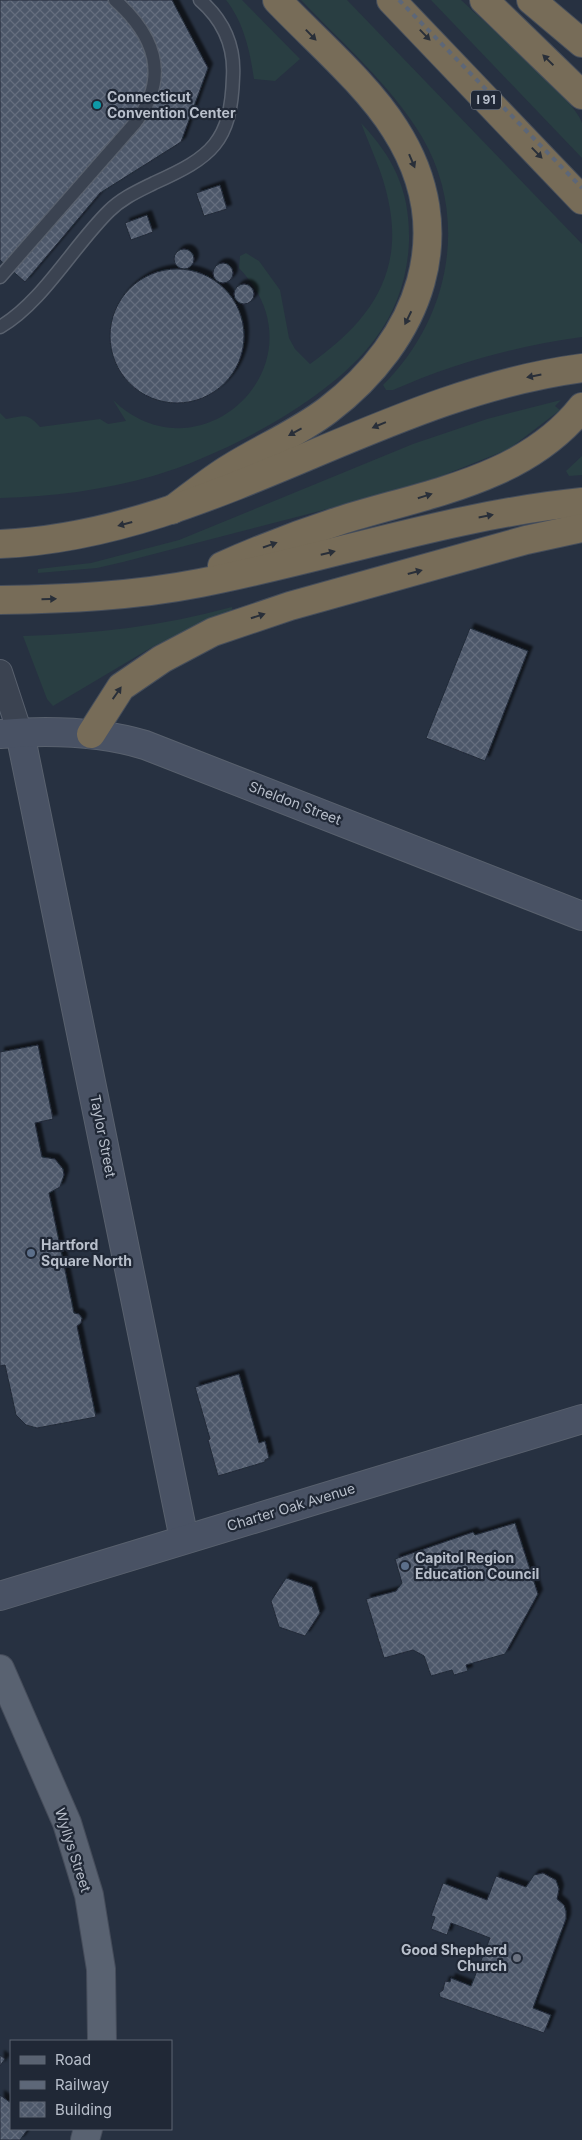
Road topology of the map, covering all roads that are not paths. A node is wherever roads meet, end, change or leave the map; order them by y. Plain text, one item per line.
1 (115, 0) edge
2 (200, 0) edge
3 (277, 0) edge
4 (391, 0) edge
5 (484, 0) edge
6 (531, 0) edge
7 (582, 43) edge
8 (582, 95) edge
9 (582, 200) edge
10 (0, 277) edge
11 (0, 327) edge
12 (582, 368) edge
13 (576, 414) edge
14 (582, 502) edge
15 (172, 510) junction
16 (582, 528) edge
17 (0, 544) edge
18 (178, 587) junction
19 (0, 600) edge
20 (0, 672) edge
21 (10, 734) edge
22 (91, 734) junction
23 (582, 916) edge
24 (582, 1419) edge
25 (184, 1539) junction
26 (0, 1596) edge
27 (0, 1669) edge
28 (102, 2040) edge

1 - 10 lane
2 - 11 lane
3 -> 15 highway
4 -> 9 highway, I 91
8 -> 5 highway
6 - 7 highway
12 -> 15 highway
18 -> 13 highway
18 -> 14 highway
15 -> 17 highway
22 -> 16 highway
19 -> 18 highway
20 - 21 street
21 - 22 street, Sheldon Street
21 - 25 street, Taylor Street
22 - 23 street, Sheldon Street
24 - 25 street, Charter Oak Avenue
25 - 26 street, Charter Oak Avenue
27 - 28 main road, Wyllys Street

